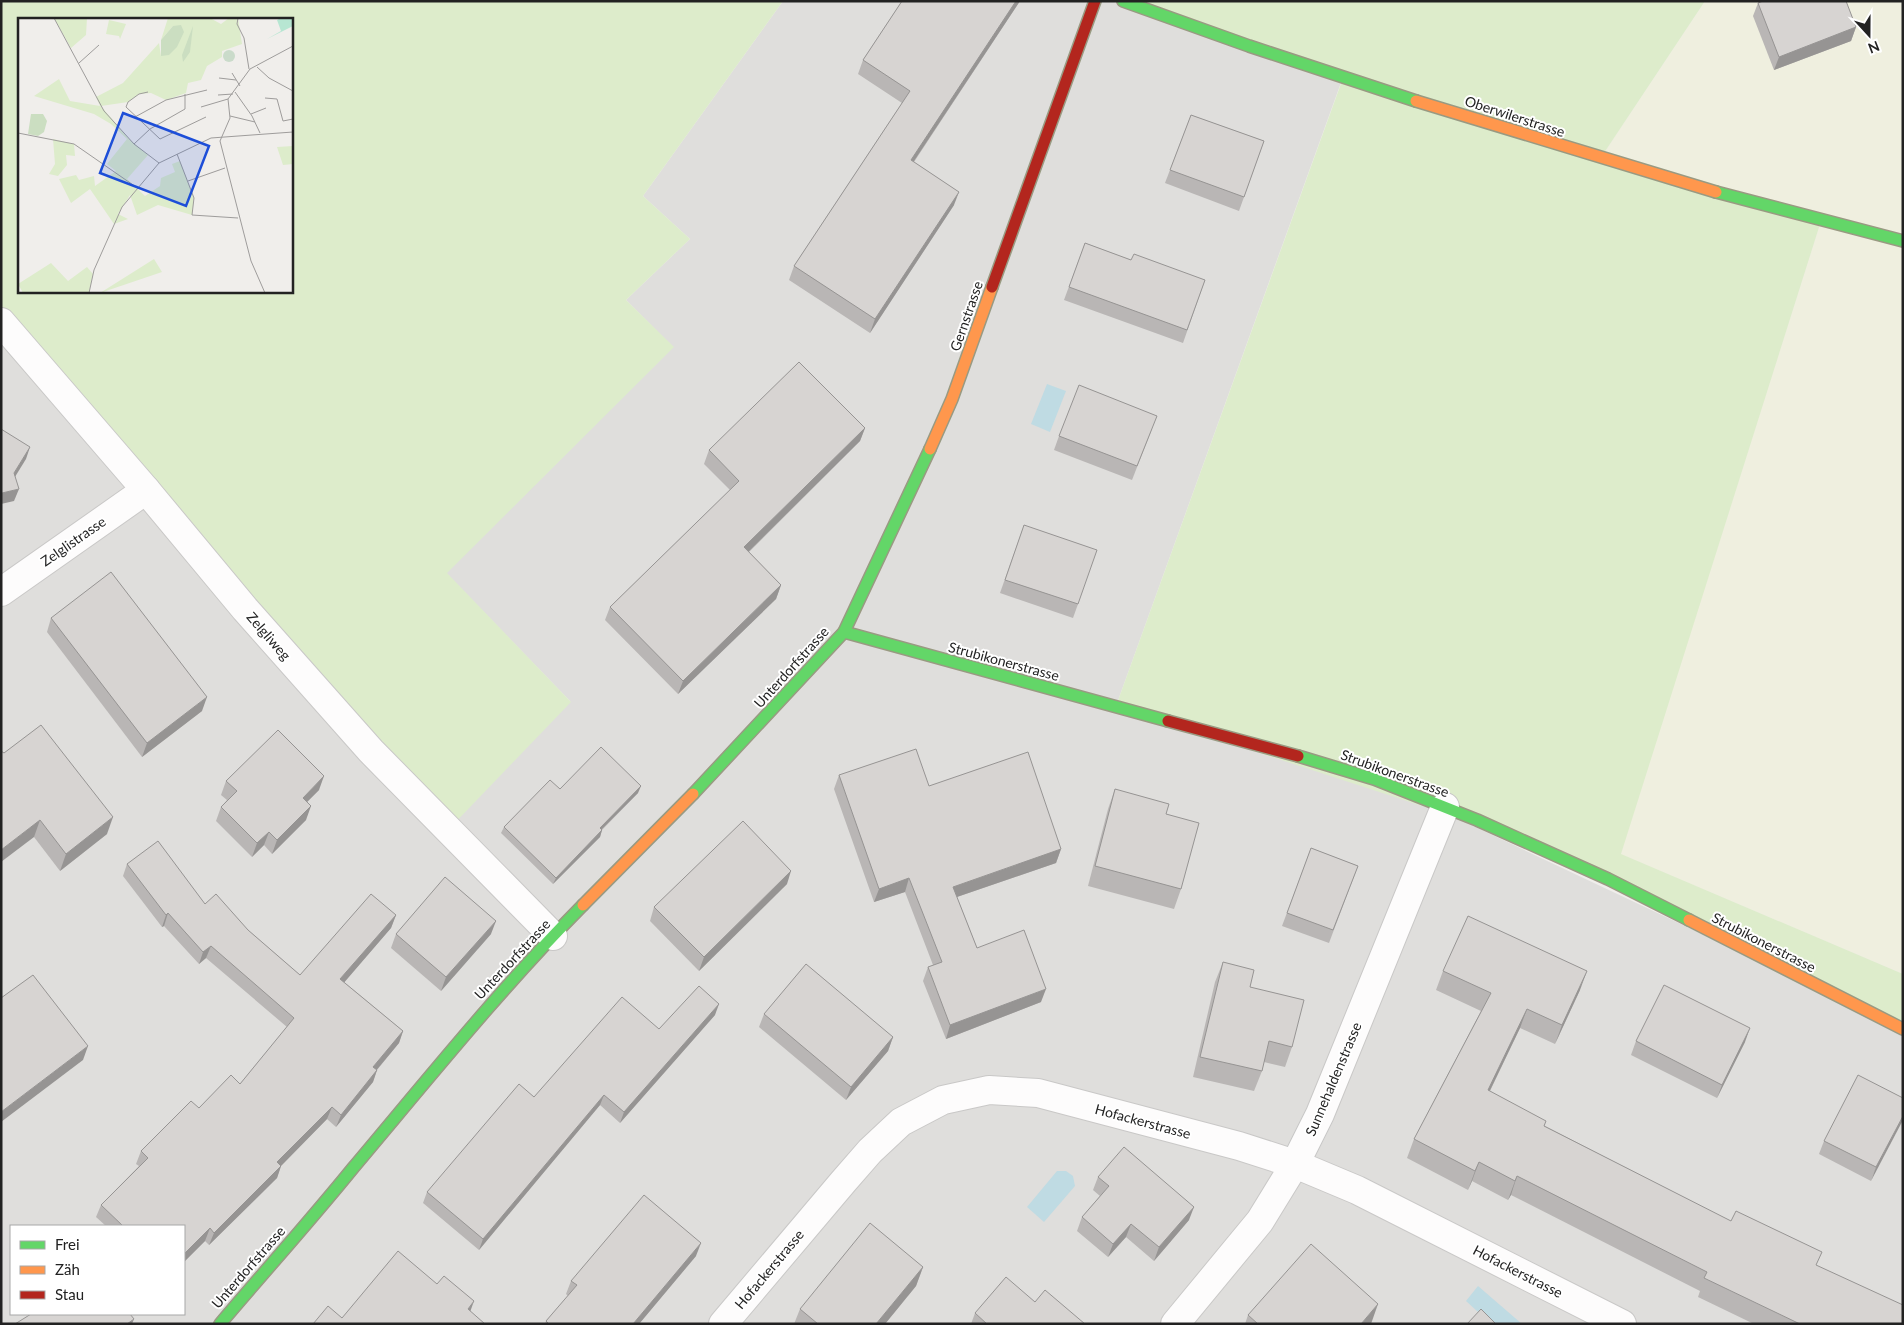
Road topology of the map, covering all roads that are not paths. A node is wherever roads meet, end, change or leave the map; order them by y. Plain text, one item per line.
1 (1095, 1) edge
2 (1123, 1) edge
3 (1903, 241) edge
4 (1, 322) edge
5 (146, 490) junction
6 (1, 592) edge
7 (844, 632) junction
8 (1446, 807) junction
9 (553, 936) junction
10 (1903, 1029) edge
11 (1295, 1164) junction
12 (220, 1324) edge
13 (723, 1324) edge
14 (1175, 1324) edge
15 (1622, 1324) edge

1 - 7 street, Gernstrasse
2 - 3 street, Oberwilerstrasse
4 - 5 street, Zelgliweg
5 - 6 street, Zelglistrasse
5 - 9 street, Zelgliweg
7 - 8 street, Strubikonerstrasse
7 - 9 street, Unterdorfstrasse
8 - 10 street, Strubikonerstrasse
8 - 11 street, Sunnehaldenstrasse
9 - 12 street, Unterdorfstrasse
11 - 13 street, Hofackerstrasse
11 - 14 street, Sunnehaldenstrasse
11 - 15 street, Hofackerstrasse

